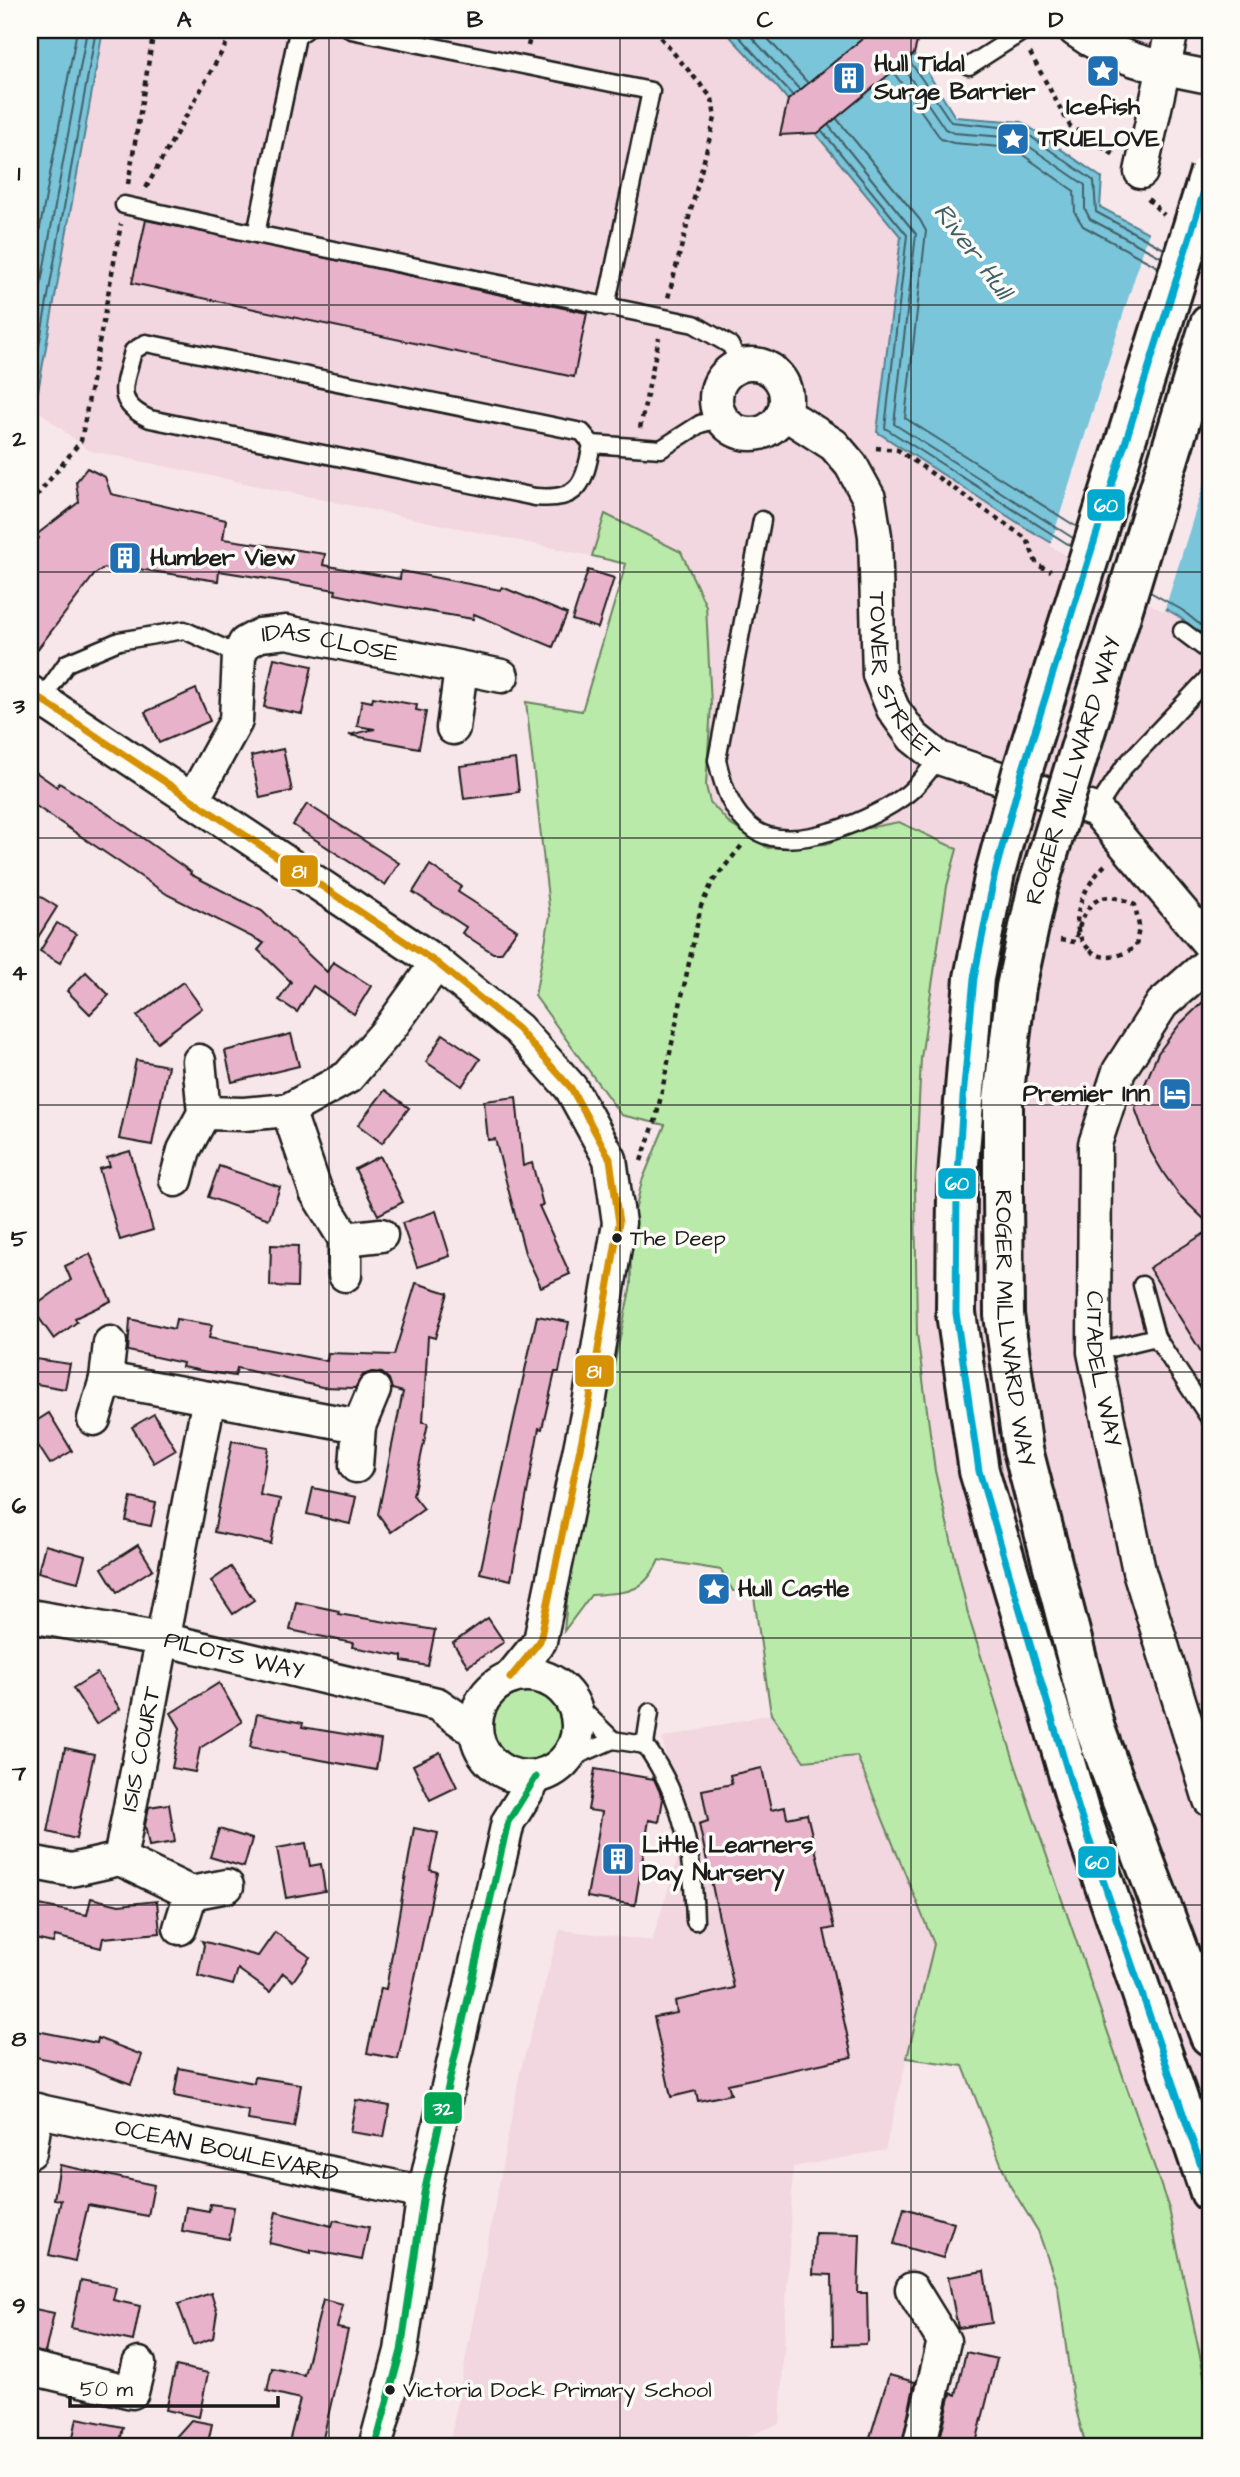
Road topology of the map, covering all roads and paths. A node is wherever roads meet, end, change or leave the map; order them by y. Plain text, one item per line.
1 (154, 30) edge
2 (234, 30) edge
3 (306, 30) edge
4 (351, 30) edge
5 (654, 30) edge
6 (1075, 30) edge
7 (1172, 30) edge
8 (1023, 31) edge
9 (969, 66) dead end
10 (1163, 68) junction
11 (1210, 77) edge
12 (1140, 172) joint
13 (1210, 172) edge
14 (124, 205) junction
15 (256, 234) junction
16 (606, 307) junction
17 (663, 316) junction
18 (1210, 324) edge
19 (741, 365) junction
20 (722, 418) junction
21 (781, 418) junction
22 (592, 444) junction
23 (834, 445) junction
24 (636, 447) junction
25 (30, 504) edge
26 (762, 520) dead end
27 (1061, 576) dead end
28 (1182, 631) dead end
29 (1210, 652) edge
30 (239, 655) junction
31 (461, 669) junction
32 (502, 676) dead end
33 (1210, 676) edge
34 (36, 695) edge
35 (453, 728) dead end
36 (939, 758) junction
37 (192, 802) junction
38 (1096, 810) junction
39 (754, 830) junction
40 (1126, 845) junction
41 (1028, 934) junction
42 (1210, 945) edge
43 (1210, 962) edge
44 (437, 963) junction
45 (199, 1061) dead end
46 (288, 1110) junction
47 (204, 1113) junction
48 (638, 1171) dead end
49 (176, 1180) dead end
50 (381, 1235) dead end
51 (345, 1239) junction
52 (345, 1275) dead end
53 (1142, 1285) dead end
54 (1156, 1337) junction
55 (110, 1343) dead end
56 (1094, 1352) junction
57 (106, 1379) junction
58 (374, 1390) dead end
59 (209, 1398) junction
60 (94, 1419) dead end
61 (1210, 1419) edge
62 (359, 1426) junction
63 (356, 1466) dead end
64 (30, 1616) edge
65 (162, 1639) junction
66 (540, 1640) junction
67 (503, 1682) junction
68 (564, 1691) junction
69 (437, 1704) junction
70 (650, 1712) dead end
71 (477, 1731) junction
72 (613, 1740) junction
73 (645, 1745) junction
74 (565, 1760) junction
75 (490, 1762) junction
76 (536, 1777) junction
77 (1210, 1800) edge
78 (508, 1822) junction
79 (120, 1859) junction
80 (30, 1862) edge
81 (227, 1886) dead end
82 (191, 1894) junction
83 (695, 1921) dead end
84 (180, 1928) dead end
85 (1210, 2036) edge
86 (33, 2110) edge
87 (30, 2152) edge
88 (1210, 2192) edge
89 (424, 2193) junction
90 (912, 2289) dead end
91 (139, 2364) dead end
92 (30, 2368) edge
93 (375, 2447) edge
94 (919, 2447) edge

1 - 14 path
2 - 14 path
3 - 15 lane
4 - 16 lane
5 - 17 path
6 - 10 street
7 - 10 street
8 - 9 lane
8 - 12 path
10 - 11 street
10 - 12 street
13 - 88 highway, ROGER MILLWARD WAY, bridge
14 - 15 lane
14 - 25 path
15 - 16 lane
16 - 17 lane
17 - 19 lane
17 - 24 path
18 - 41 highway, ROGER MILLWARD WAY, bridge
19 - 20 street
19 - 21 street
20 - 21 street
20 - 24 lane
21 - 23 street, TOWER STREET
22 - 22 lane
22 - 24 lane
23 - 27 path
23 - 36 street, TOWER STREET
26 - 39 lane
28 - 29 lane
30 - 31 street, IDAS CLOSE
30 - 34 lane
30 - 37 street, IDAS CLOSE
31 - 32 street, IDAS CLOSE
31 - 35 street
33 - 38 lane
34 - 37 street
36 - 38 street, TOWER STREET
36 - 39 lane
37 - 44 street
38 - 40 street
39 - 48 path
40 - 41 path, bridge
40 - 42 street
41 - 85 highway, ROGER MILLWARD WAY, bridge
43 - 56 street, CITADEL WAY
44 - 46 street
44 - 66 street
45 - 47 street
46 - 47 street
46 - 51 street
47 - 49 street
50 - 51 street
51 - 52 street
53 - 54 lane
54 - 56 lane
54 - 61 lane
55 - 57 street
56 - 77 street, CITADEL WAY
57 - 59 street
57 - 60 street
58 - 62 street
59 - 62 street
59 - 65 street, ISIS COURT
62 - 63 street
64 - 65 street, PILOTS WAY
65 - 69 street, PILOTS WAY
65 - 79 street, ISIS COURT
66 - 67 street
66 - 68 street
67 - 68 street
67 - 69 street
67 - 71 street
68 - 72 lane
68 - 74 street
69 - 71 street, PILOTS WAY
70 - 73 lane
71 - 75 street
72 - 73 lane
72 - 74 lane
73 - 83 lane
74 - 76 street
75 - 76 street
75 - 78 street
76 - 78 street
78 - 89 street
79 - 80 street
79 - 82 street
81 - 82 street
82 - 84 street
86 - 87 street
86 - 89 street, OCEAN BOULEVARD
89 - 93 street
90 - 94 street
91 - 92 street

